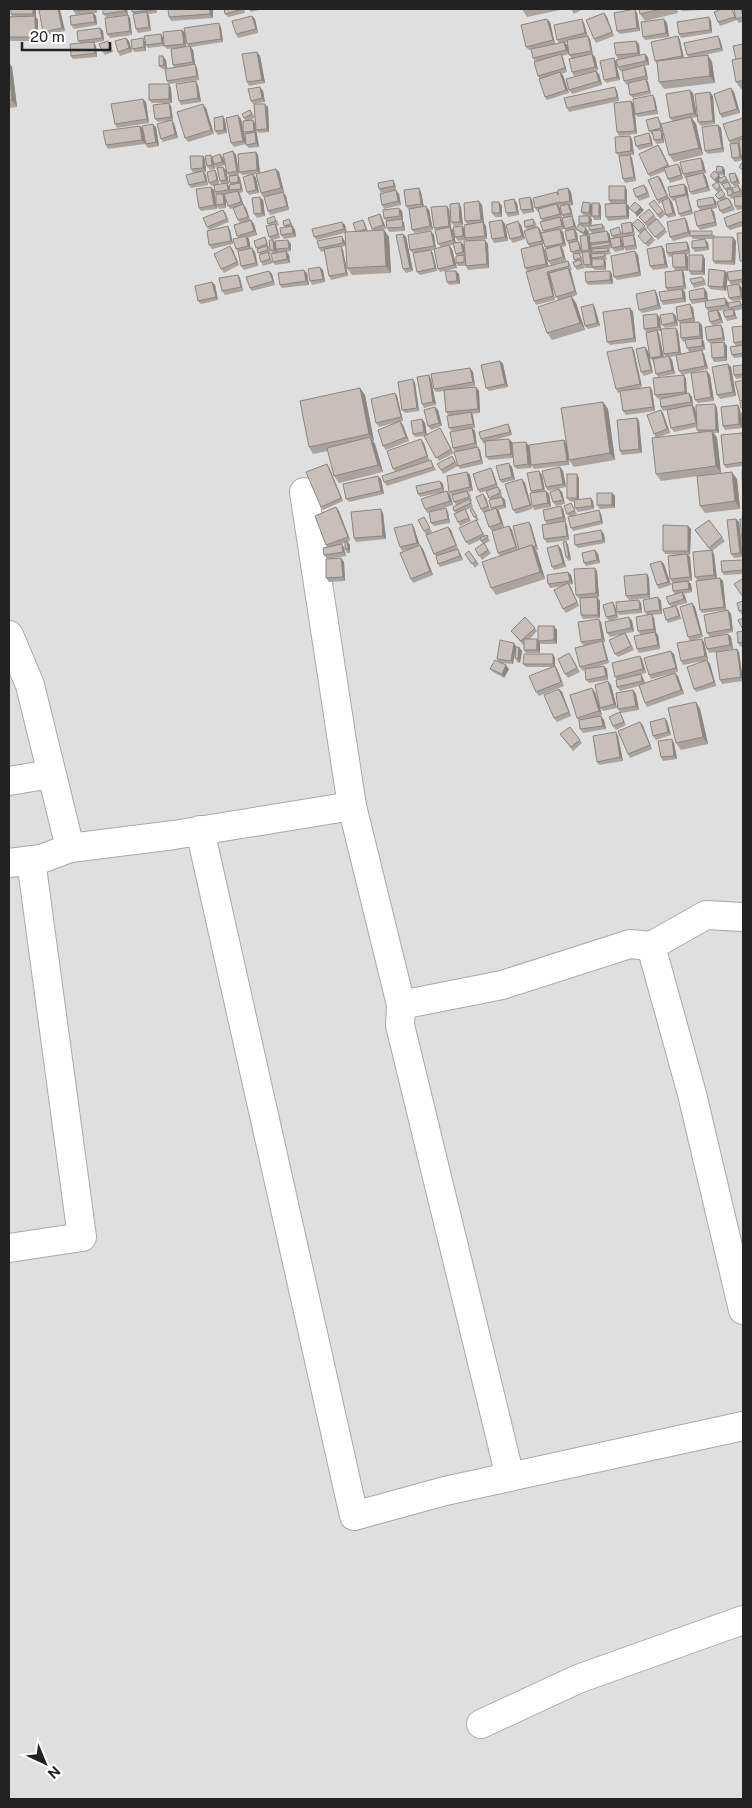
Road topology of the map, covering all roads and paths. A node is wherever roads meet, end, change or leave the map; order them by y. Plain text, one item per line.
1 (304, 492) dead end
2 (9, 635) edge
3 (51, 774) junction
4 (9, 781) edge
5 (352, 806) junction
6 (200, 830) junction
7 (70, 848) junction
8 (20, 862) edge
9 (743, 917) edge
10 (651, 946) junction
11 (401, 1005) junction
12 (9, 1248) edge
13 (743, 1310) edge
14 (743, 1426) edge
15 (510, 1477) junction
16 (743, 1620) edge
17 (481, 1724) dead end

1 - 5 street
2 - 3 street
3 - 4 street
3 - 7 street
5 - 6 street
5 - 11 street
6 - 7 street
6 - 15 street
7 - 8 street
8 - 12 street
9 - 10 street
10 - 11 street
10 - 13 street
11 - 15 street
14 - 15 street
16 - 17 street

